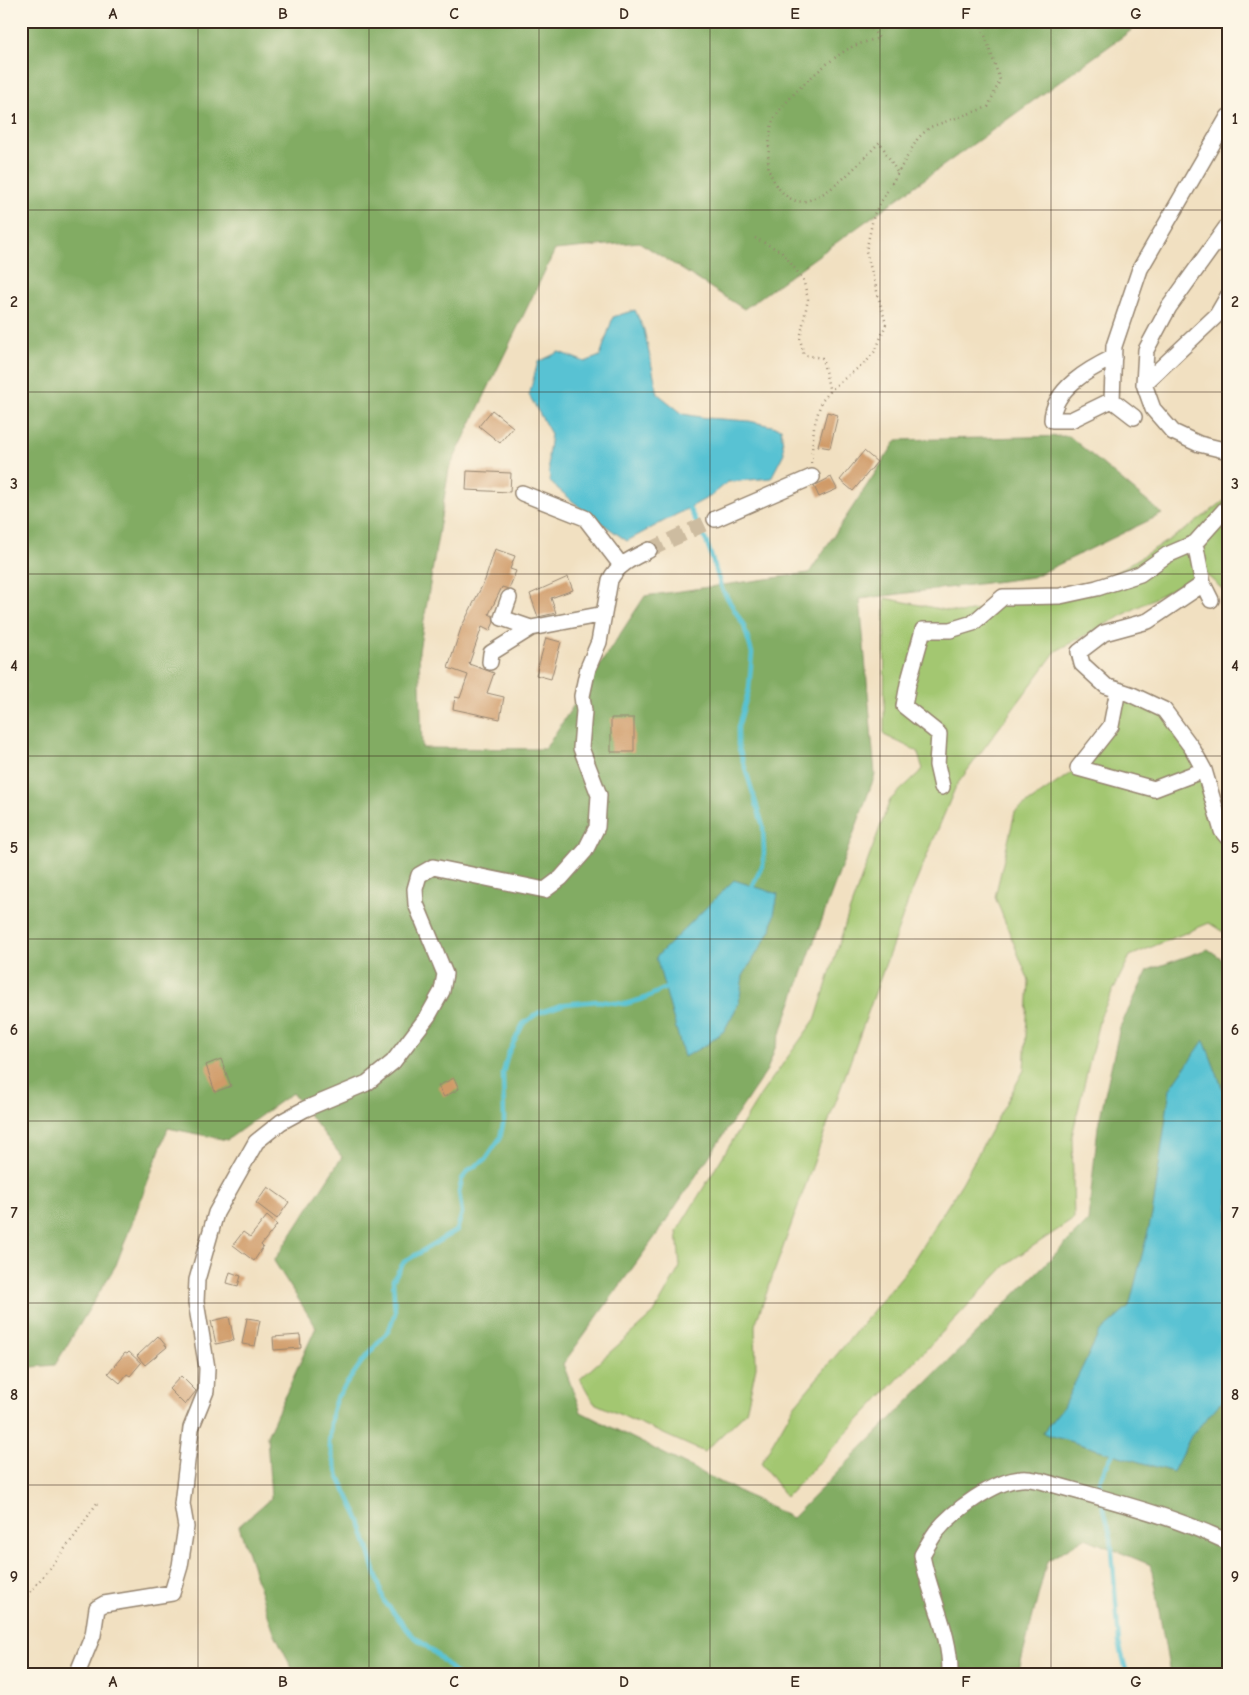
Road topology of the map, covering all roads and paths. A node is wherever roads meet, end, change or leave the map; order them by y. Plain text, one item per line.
1 (826, 21) edge
2 (980, 21) edge
3 (1228, 117) edge
4 (897, 172) junction
5 (1228, 225) edge
6 (755, 238) dead end
7 (1228, 296) edge
8 (1114, 357) junction
9 (1144, 384) junction
10 (830, 392) junction
11 (1112, 400) junction
12 (1134, 417) dead end
13 (1227, 452) edge
14 (812, 477) joint
15 (522, 493) dead end
16 (1228, 506) edge
17 (715, 519) tunnel mouth
18 (1195, 543) junction
19 (649, 550) tunnel mouth
20 (621, 565) junction
21 (1204, 584) junction
22 (509, 598) dead end
23 (1212, 600) dead end
24 (604, 614) junction
25 (531, 628) junction
26 (490, 662) dead end
27 (1118, 690) junction
28 (1204, 770) junction
29 (942, 787) dead end
30 (1228, 838) edge
31 (97, 1503) dead end
32 (1228, 1542) edge
33 (21, 1604) edge
34 (77, 1674) edge
35 (950, 1674) edge

1 - 4 path
2 - 4 path
3 - 8 street
4 - 10 path
5 - 9 street
6 - 10 path
7 - 9 street
8 - 11 street
8 - 11 street
9 - 13 street
10 - 14 path
11 - 12 street
14 - 17 street
15 - 20 street
16 - 18 street
18 - 21 street
18 - 29 street
19 - 20 street
20 - 24 street
21 - 23 street
21 - 27 street
22 - 25 street
24 - 25 street
24 - 34 street
25 - 26 street
27 - 28 street
27 - 28 street
28 - 30 street
31 - 33 path
32 - 35 street

